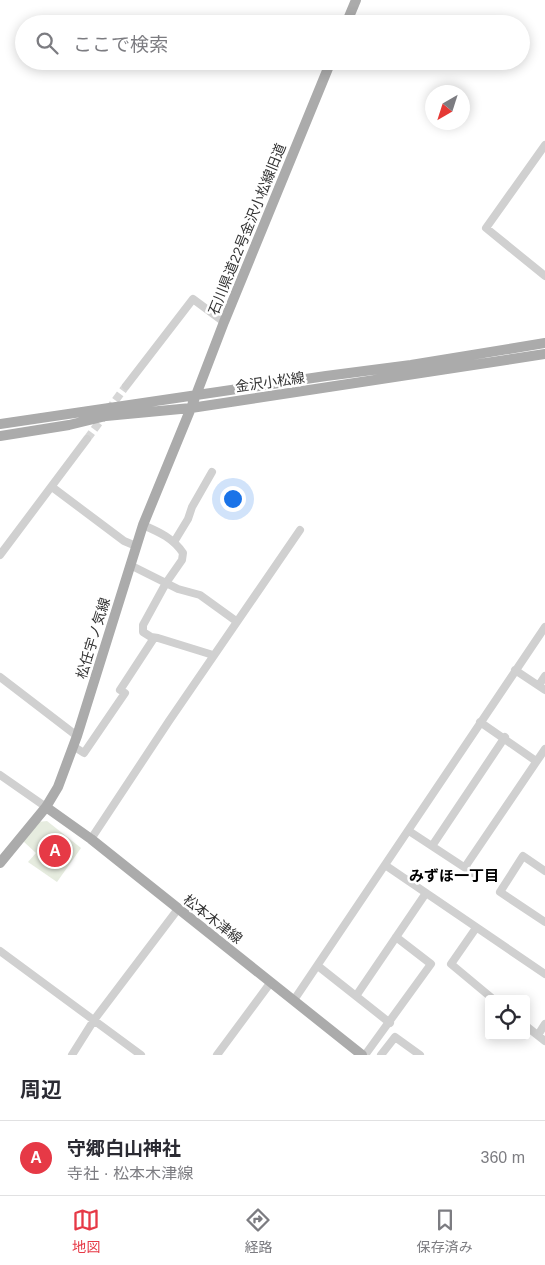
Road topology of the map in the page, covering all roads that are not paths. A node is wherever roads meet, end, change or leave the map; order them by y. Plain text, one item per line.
1 (356, 0) edge
2 (350, 15) edge
3 (327, 70) edge
4 (545, 145) edge
5 (545, 276) edge
6 (224, 322) junction
7 (545, 342) edge
8 (545, 354) edge
9 (126, 386) tunnel mouth
10 (196, 396) junction
11 (191, 408) junction
12 (0, 424) edge
13 (0, 436) edge
14 (87, 439) tunnel mouth
15 (212, 472) dead end
16 (52, 487) junction
17 (143, 524) junction
18 (300, 530) dead end
19 (174, 542) junction
20 (136, 546) junction
21 (0, 555) edge
22 (130, 565) junction
23 (166, 583) junction
24 (236, 621) junction
25 (545, 628) edge
26 (154, 638) junction
27 (213, 655) junction
28 (515, 670) junction
29 (545, 676) edge
30 (0, 677) edge
31 (542, 688) edge
32 (480, 722) junction
33 (505, 738) junction
34 (75, 741) junction
35 (545, 749) edge
36 (536, 761) junction
37 (0, 775) edge
38 (46, 807) junction
39 (409, 831) junction
40 (91, 839) junction
41 (432, 846) junction
42 (0, 863) edge
43 (385, 866) junction
44 (465, 867) junction
45 (545, 871) edge
46 (476, 875) dead end
47 (426, 893) junction
48 (178, 909) junction
49 (545, 922) edge
50 (476, 928) junction
51 (396, 937) junction
52 (0, 951) edge
53 (318, 966) junction
54 (545, 974) edge
55 (271, 982) junction
56 (488, 995) edge
57 (356, 996) junction
58 (294, 1000) junction
59 (94, 1020) junction
60 (390, 1023) junction
61 (545, 1024) edge
62 (530, 1029) edge
63 (538, 1035) junction
64 (545, 1041) edge
65 (72, 1055) edge
66 (141, 1055) edge
67 (217, 1055) edge
68 (363, 1055) edge
69 (381, 1055) edge
70 (420, 1055) edge

1 - 2 main road
3 - 6 main road, 石川県道22号金沢小松線旧道
4 - 5 street
6 - 9 street
6 - 10 main road, 石川県道22号金沢小松線旧道
7 - 10 main road, 金沢小松線
8 - 11 main road, 金沢小松線
10 - 11 main road, 石川県道22号金沢小松線旧道
10 - 12 main road, 金沢小松線
11 - 13 main road, 金沢小松線
11 - 17 main road, 松任宇ノ気線
14 - 16 street
15 - 19 street
16 - 20 street
16 - 21 street
17 - 19 street
17 - 20 main road, 松任宇ノ気線
18 - 24 street
19 - 23 street
20 - 22 main road, 松任宇ノ気線
22 - 23 street
22 - 34 main road, 松任宇ノ気線
23 - 24 street
23 - 26 street
24 - 27 street
25 - 28 street
26 - 27 street
26 - 34 street
27 - 40 street
28 - 31 street
28 - 32 street
29 - 31 street
30 - 34 street
32 - 33 street
32 - 39 street
33 - 36 street
33 - 41 street
34 - 38 main road, 松任宇ノ気線
35 - 36 street
36 - 44 street
37 - 38 street
38 - 40 main road, 松本木津線
38 - 42 main road, 松任宇ノ気線
39 - 41 street
39 - 43 street
40 - 48 main road, 松本木津線
41 - 44 street
43 - 47 street
43 - 53 street
44 - 46 street
45 - 49 street
47 - 50 street
47 - 51 street
48 - 55 main road, 松本木津線
48 - 59 street
50 - 54 street
50 - 56 street
51 - 57 street
51 - 60 street
52 - 59 street
53 - 57 street
53 - 58 street
55 - 58 main road, 松本木津線
55 - 67 street
57 - 60 street
58 - 68 main road, 松本木津線
59 - 65 street
59 - 66 street
60 - 68 street
61 - 63 street
62 - 63 street
63 - 64 street
69 - 70 street

